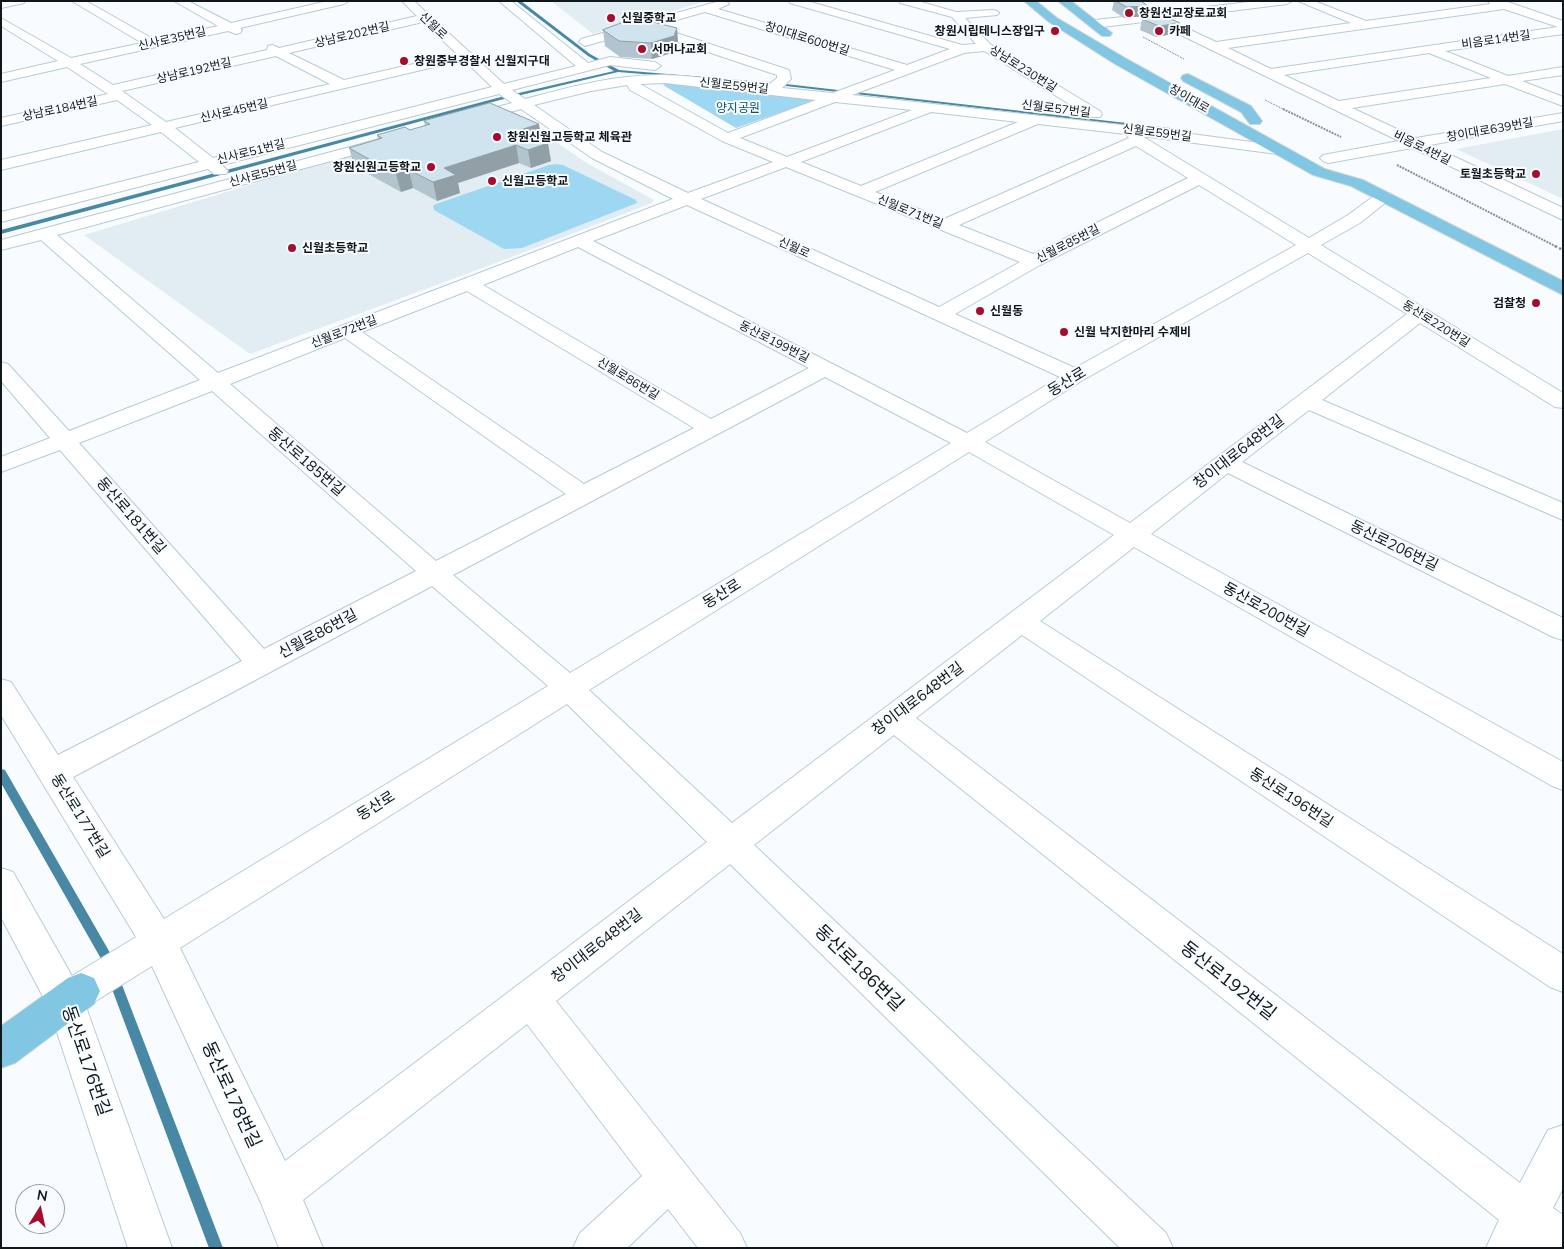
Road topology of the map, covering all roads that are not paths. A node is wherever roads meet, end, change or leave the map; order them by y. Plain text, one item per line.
1 (20, 1) edge
2 (77, 1) edge
3 (179, 1) edge
4 (344, 1) edge
5 (406, 1) edge
6 (504, 1) edge
7 (734, 1) edge
8 (794, 1) edge
9 (904, 1) edge
10 (948, 1) edge
11 (1013, 1) edge
12 (1029, 1) edge
13 (1042, 1) edge
14 (1063, 1) edge
15 (1131, 1) edge
16 (1210, 1) edge
17 (1287, 1) edge
18 (1303, 1) edge
19 (1493, 1) edge
20 (1, 5) edge
21 (1505, 5) junction
22 (298, 6) edge
23 (928, 8) junction
24 (706, 9) junction
25 (1222, 9) junction
26 (993, 13) dead end
27 (956, 15) junction
28 (1154, 17) junction
29 (425, 18) junction
30 (1, 21) edge
31 (1094, 24) junction
32 (1365, 25) junction
33 (1563, 25) edge
34 (642, 26) junction
35 (229, 27) junction
36 (1563, 30) edge
37 (246, 35) dead end
38 (1119, 40) dead end
39 (1065, 43) dead end
40 (153, 44) junction
41 (262, 44) dead end
42 (1214, 46) junction
43 (986, 47) junction
44 (962, 49) junction
45 (1428, 50) junction
46 (278, 52) junction
47 (1082, 53) dead end
48 (466, 56) junction
49 (610, 61) junction
50 (69, 63) junction
51 (590, 66) junction
52 (908, 70) junction
53 (1563, 70) edge
54 (1178, 72) dead end
55 (1269, 73) junction
56 (1, 78) edge
57 (631, 80) junction
58 (1504, 80) junction
59 (343, 85) junction
60 (777, 85) junction
61 (503, 90) junction
62 (850, 92) junction
63 (114, 93) junction
64 (1563, 102) edge
65 (523, 104) junction
66 (1336, 106) junction
67 (933, 108) junction
68 (1, 110) edge
69 (1095, 114) junction
70 (1563, 117) edge
71 (1036, 119) junction
72 (8, 120) edge
73 (459, 122) edge
74 (1228, 122) junction
75 (1255, 126) junction
76 (165, 127) junction
77 (1134, 135) junction
78 (403, 137) edge
79 (727, 138) junction
80 (1412, 143) junction
81 (1277, 149) junction
82 (1312, 150) dead end
83 (1328, 158) junction
84 (786, 162) junction
85 (212, 164) junction
86 (1, 165) edge
87 (1199, 179) junction
88 (232, 181) junction
89 (1357, 183) junction
90 (860, 192) junction
91 (1384, 196) junction
92 (687, 199) junction
93 (1563, 215) edge
94 (1, 216) edge
95 (944, 225) junction
96 (44, 233) junction
97 (579, 241) junction
98 (1, 245) edge
99 (1309, 246) junction
100 (1034, 261) junction
101 (469, 284) junction
102 (1563, 289) edge
103 (940, 314) junction
104 (1419, 314) junction
105 (348, 330) junction
106 (1, 368) edge
107 (825, 368) junction
108 (1076, 376) junction
109 (215, 382) junction
110 (1306, 400) junction
111 (1563, 402) edge
112 (710, 428) junction
113 (65, 441) junction
114 (969, 443) junction
115 (1226, 463) junction
116 (1, 466) edge
117 (584, 495) junction
118 (1563, 512) edge
119 (1132, 534) junction
120 (434, 574) junction
121 (1020, 621) junction
122 (1563, 630) edge
123 (261, 664) junction
124 (569, 688) junction
125 (1, 690) edge
126 (894, 718) junction
127 (53, 772) junction
128 (1563, 777) edge
129 (730, 844) junction
130 (1, 883) edge
131 (150, 948) junction
132 (1563, 975) edge
133 (74, 996) junction
134 (530, 998) junction
135 (1, 1049) edge
136 (1563, 1145) edge
137 (671, 1178) junction
138 (278, 1192) junction
139 (1517, 1231) edge
140 (1563, 1244) edge
141 (150, 1248) edge
142 (301, 1248) edge
143 (595, 1248) edge
144 (725, 1248) edge
145 (1151, 1248) edge

1 - 20 street
2 - 40 street
3 - 35 street
4 - 22 street, 신사로35번길
5 - 29 street, 신월로
6 - 51 street
7 - 24 street
8 - 44 street
9 - 23 street
10 - 23 street
11 - 39 main road
12 - 74 main road, 창이대로
13 - 75 main road, 창이대로
14 - 31 main road
15 - 28 street, 비음로4번길
16 - 25 street
17 - 25 street
18 - 32 street, 비음로14번길
19 - 21 street
21 - 32 street, 비음로14번길
21 - 33 street
22 - 35 street, 신사로35번길
23 - 27 street
24 - 34 street
24 - 52 street, 창이대로600번길
25 - 28 street
26 - 27 street
27 - 43 street, 상남로230번길
28 - 31 street
28 - 42 street, 비음로4번길
29 - 46 street, 상남로202번길
29 - 48 street, 신월로
30 - 50 street
31 - 38 main road
32 - 42 street
32 - 45 street, 비음로14번길
34 - 49 street
34 - 60 street
35 - 37 street
35 - 40 street, 신사로35번길
36 - 45 street, 비음로14번길
40 - 50 street, 신사로35번길
41 - 46 street, 상남로202번길
42 - 55 street, 비음로4번길
43 - 44 street, 신월로57번길
43 - 69 street, 상남로230번길
44 - 52 street, 신월로57번길
45 - 55 street
45 - 58 street, 비음로14번길
46 - 59 street, 상남로202번길
46 - 63 street, 상남로192번길
47 - 74 main road
48 - 59 street, 신사로45번길
48 - 61 street, 신월로
49 - 51 street
49 - 60 street, 신월로57번길
50 - 56 street, 신사로35번길
50 - 63 street
51 - 61 street
52 - 62 street, 신월로57번길
53 - 58 street
54 - 75 main road
55 - 66 street, 비음로4번길
57 - 60 street, 신월로59번길
57 - 65 street, 신월로59번길
57 - 79 street
58 - 64 street, 비음로14번길
58 - 66 street
59 - 76 street, 신사로45번길
60 - 62 street, 신월로59번길
60 - 62 street, 신월로57번길
61 - 65 street, 신월로
61 - 85 street, 신사로51번길
62 - 67 street, 신월로59번길
62 - 69 street, 신월로57번길
62 - 79 street, 신월로59번길
63 - 72 street, 상남로184번길
63 - 76 street
65 - 73 street
65 - 92 street, 신월로
66 - 80 street, 비음로4번길
67 - 71 street, 신월로59번길
67 - 84 street
68 - 72 street
69 - 75 street, 신월로57번길
70 - 80 street, 창이대로639번길
71 - 77 street, 신월로59번길
71 - 90 street, 신월로59번길
74 - 75 main road, 창이대로
75 - 81 main road, 창이대로
76 - 85 street
76 - 86 street, 신사로45번길
77 - 81 street, 신월로59번길
77 - 87 street
77 - 95 street, 신월로59번길
78 - 88 street, 신사로55번길
79 - 84 street
80 - 83 street, 창이대로639번길
80 - 93 street, 비음로4번길
81 - 89 main road, 창이대로
82 - 83 main road, 창이대로
83 - 89 main road, 창이대로
84 - 90 street, 신월로71번길
84 - 92 street
85 - 88 street
85 - 94 street, 신사로51번길
87 - 99 street
87 - 100 street, 신월로85번길
88 - 96 street, 신사로55번길
89 - 91 main road, 창이대로
90 - 95 street, 신월로71번길
91 - 99 street, 동산로
91 - 102 main road, 창이대로
92 - 97 street, 신월로72번길
92 - 103 street, 신월로
95 - 100 street, 신월로71번길
96 - 98 street, 신사로55번길
96 - 109 street, 동산로185번길
97 - 101 street, 신월로72번길
97 - 107 street, 동산로199번길
99 - 104 street, 동산로220번길
99 - 108 street, 동산로
100 - 103 street, 신월로85번길
101 - 105 street, 신월로72번길
101 - 112 street, 신월로86번길
103 - 108 street, 신월로
104 - 110 street, 창이대로648번길
104 - 111 street, 동산로220번길
105 - 109 street, 신월로72번길
105 - 117 street
106 - 113 street, 동산로181번길
107 - 112 street, 신월로86번길
107 - 114 street, 동산로199번길
108 - 114 street, 동산로
109 - 113 street, 신월로72번길
109 - 120 street, 동산로185번길
110 - 115 street, 창이대로648번길
110 - 118 street
112 - 117 street, 신월로86번길
113 - 116 street, 신월로72번길
113 - 123 street, 동산로181번길
114 - 119 street, 동산로200번길
114 - 124 street, 동산로
115 - 119 street, 창이대로648번길
115 - 122 street, 동산로206번길
117 - 120 street, 신월로86번길
119 - 121 street, 창이대로648번길
119 - 128 street, 동산로200번길
120 - 123 street, 신월로86번길
120 - 124 street, 동산로185번길
121 - 126 street, 창이대로648번길
121 - 132 street, 동산로196번길
123 - 127 street, 신월로86번길
124 - 129 street, 동산로186번길
124 - 131 street, 동산로
125 - 127 street, 동산로177번길
126 - 129 street, 창이대로648번길
126 - 139 street, 동산로192번길
127 - 131 street, 동산로177번길
129 - 134 street, 창이대로648번길
129 - 145 street, 동산로186번길
130 - 133 street, 동산로176번길
131 - 133 street, 동산로
131 - 138 street, 동산로178번길
133 - 135 main road
133 - 141 street, 동산로176번길
134 - 137 street
134 - 138 street, 창이대로648번길
136 - 139 street
137 - 143 street
137 - 144 street
138 - 142 street, 동산로178번길
139 - 140 street, 동산로192번길

